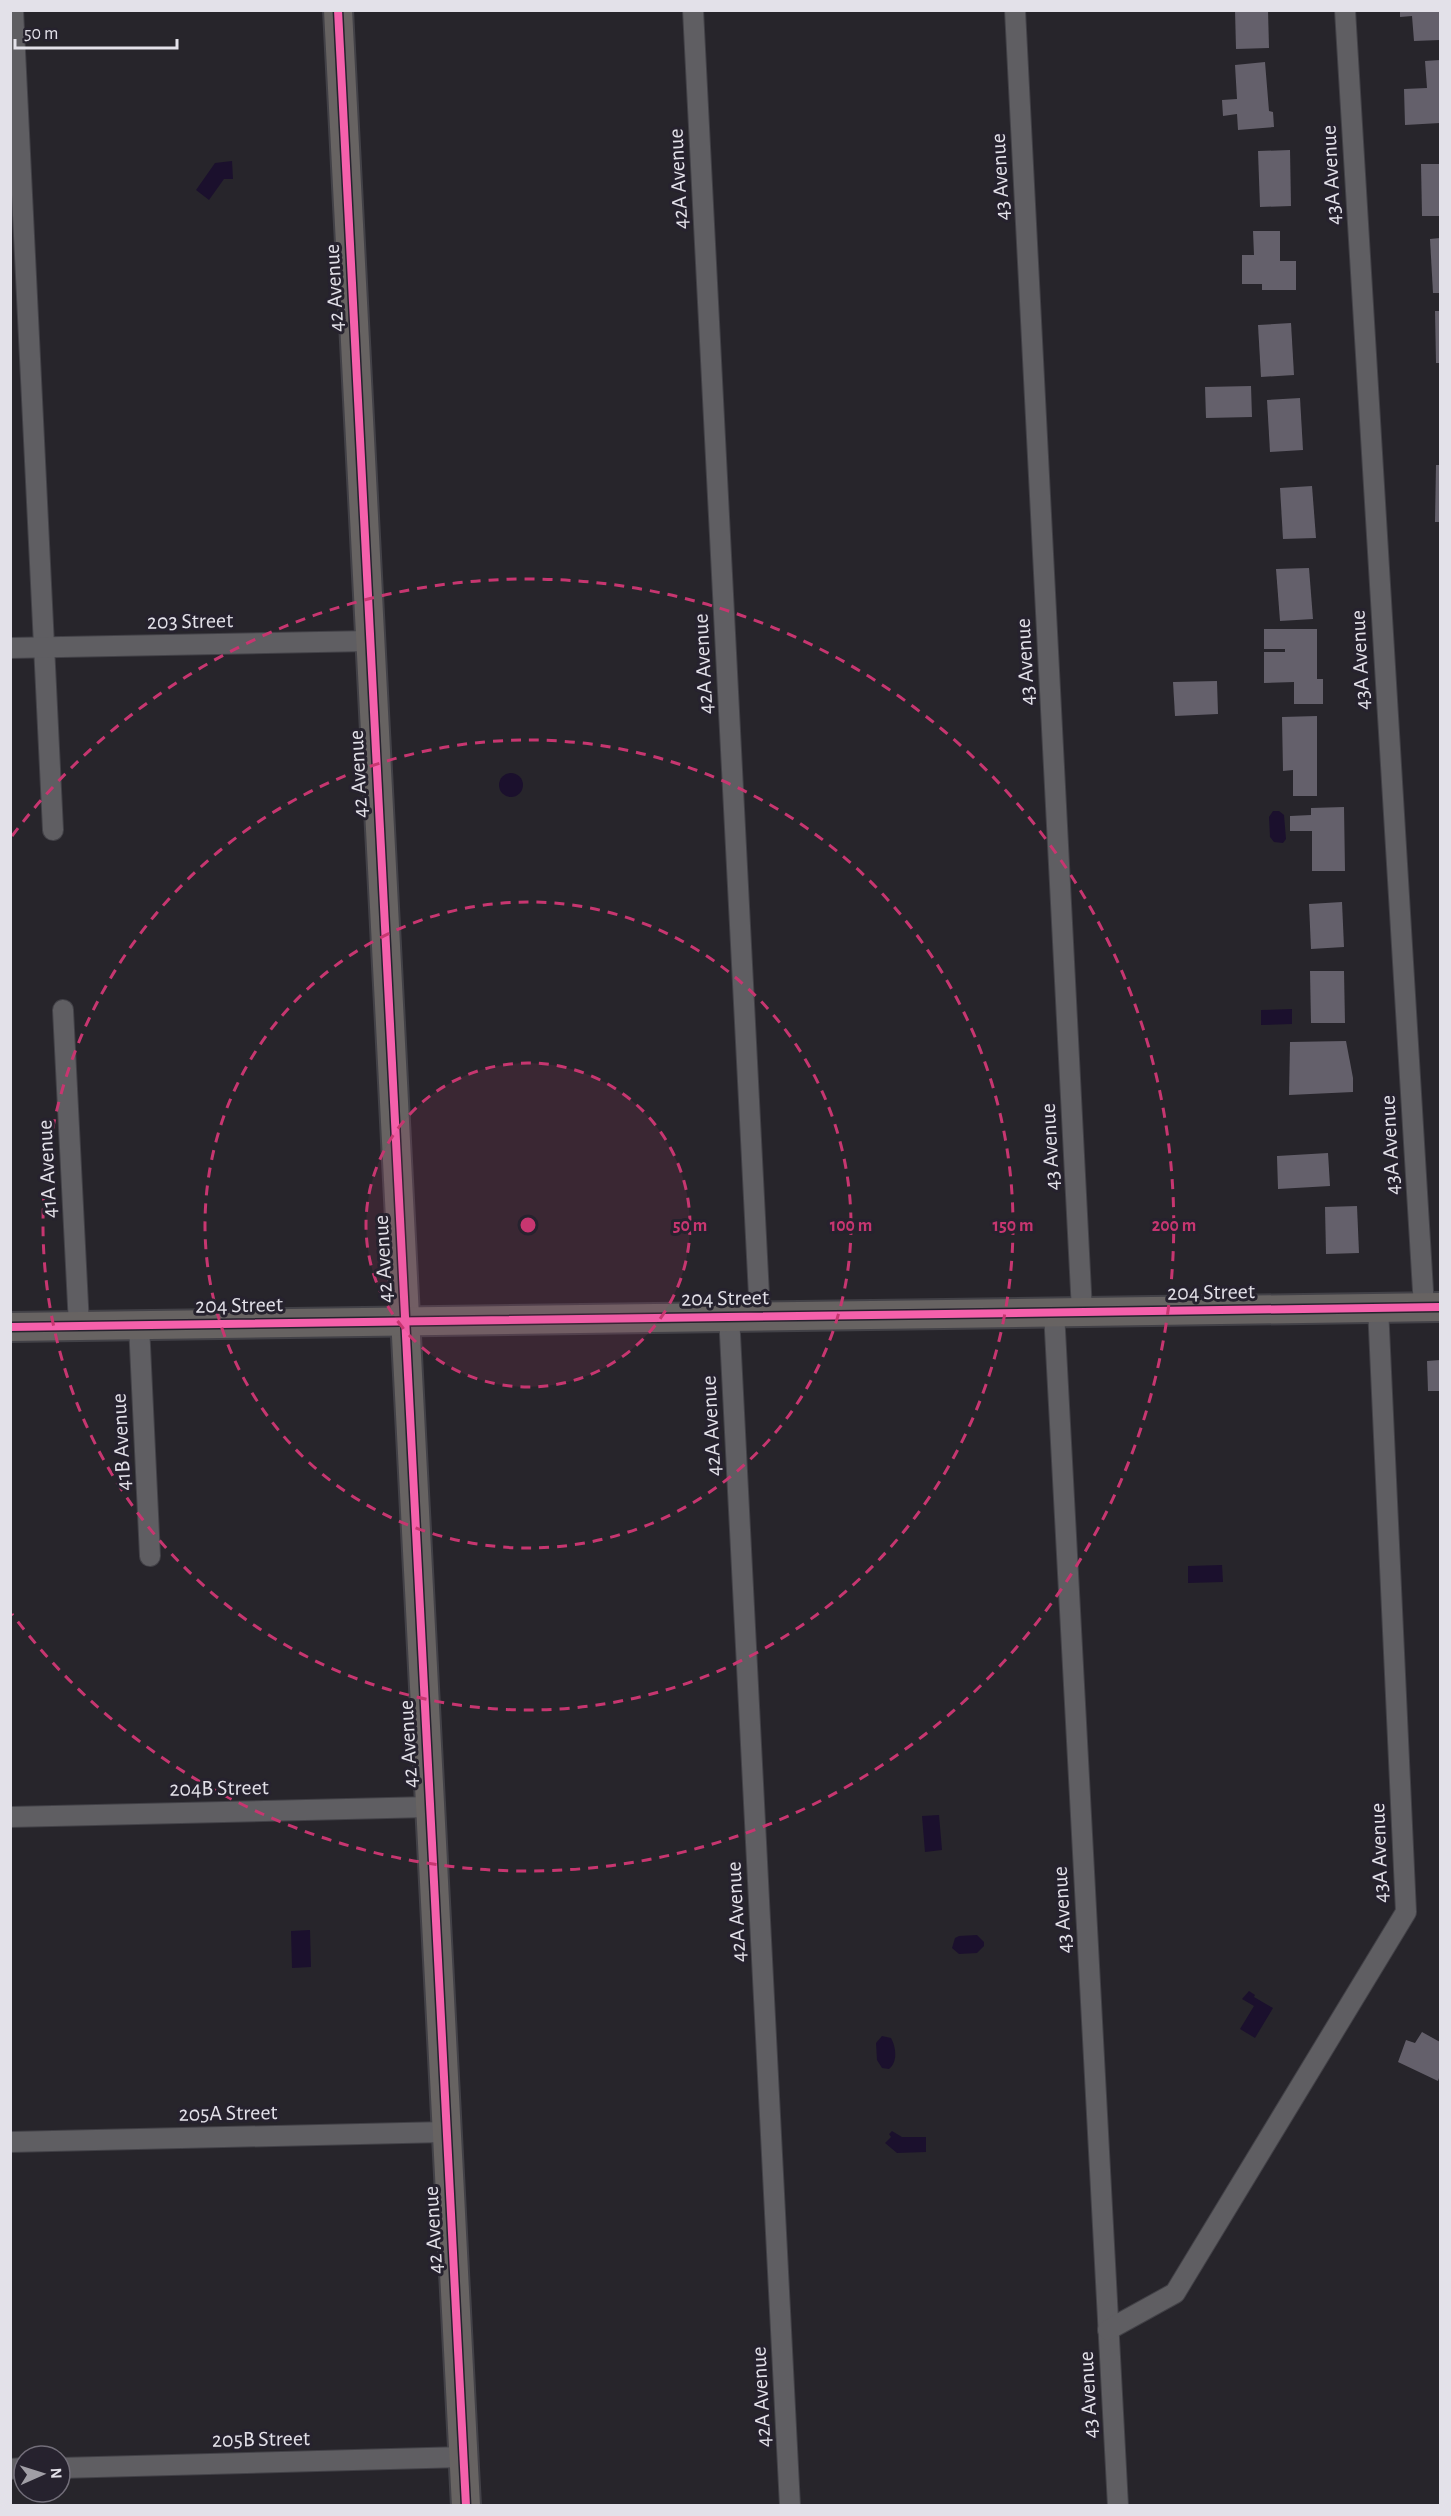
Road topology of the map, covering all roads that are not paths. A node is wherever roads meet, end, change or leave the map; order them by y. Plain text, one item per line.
1 (13, 10) edge
2 (338, 10) edge
3 (693, 10) edge
4 (1015, 10) edge
5 (1345, 10) edge
6 (370, 641) junction
7 (10, 648) edge
8 (45, 648) junction
9 (53, 830) dead end
10 (63, 1010) dead end
11 (1378, 1307) junction
12 (1432, 1307) edge
13 (1082, 1311) junction
14 (1054, 1312) junction
15 (729, 1315) junction
16 (760, 1315) junction
17 (405, 1320) junction
18 (79, 1325) junction
19 (139, 1325) junction
20 (10, 1327) edge
21 (150, 1556) dead end
22 (429, 1807) junction
23 (10, 1818) edge
24 (446, 2132) junction
25 (10, 2142) edge
26 (1108, 2330) junction
27 (463, 2457) junction
28 (72, 2468) edge
29 (466, 2505) edge
30 (790, 2505) edge
31 (1118, 2505) edge

1 - 8 street
2 - 6 street, 42 Avenue
3 - 16 street, 42A Avenue
4 - 13 street, 43 Avenue
5 - 12 street, 43A Avenue
6 - 8 street, 203 Street
6 - 17 street, 42 Avenue
7 - 8 street, 203 Street
8 - 9 street
10 - 18 street, 41A Avenue
11 - 12 street, 204 Street
11 - 13 street, 204 Street
11 - 26 street, 43A Avenue
13 - 14 street, 204 Street
14 - 16 street, 204 Street
14 - 26 street, 43 Avenue
15 - 16 street, 204 Street
15 - 17 street, 204 Street
15 - 30 street, 42A Avenue
17 - 19 street, 204 Street
17 - 22 street, 42 Avenue
18 - 19 street, 204 Street
18 - 20 street, 204 Street
19 - 21 street, 41B Avenue
22 - 23 street, 204B Street
22 - 24 street, 42 Avenue
24 - 25 street, 205A Street
24 - 27 street, 42 Avenue
26 - 31 street, 43 Avenue
27 - 28 street, 205B Street
27 - 29 street, 42 Avenue

